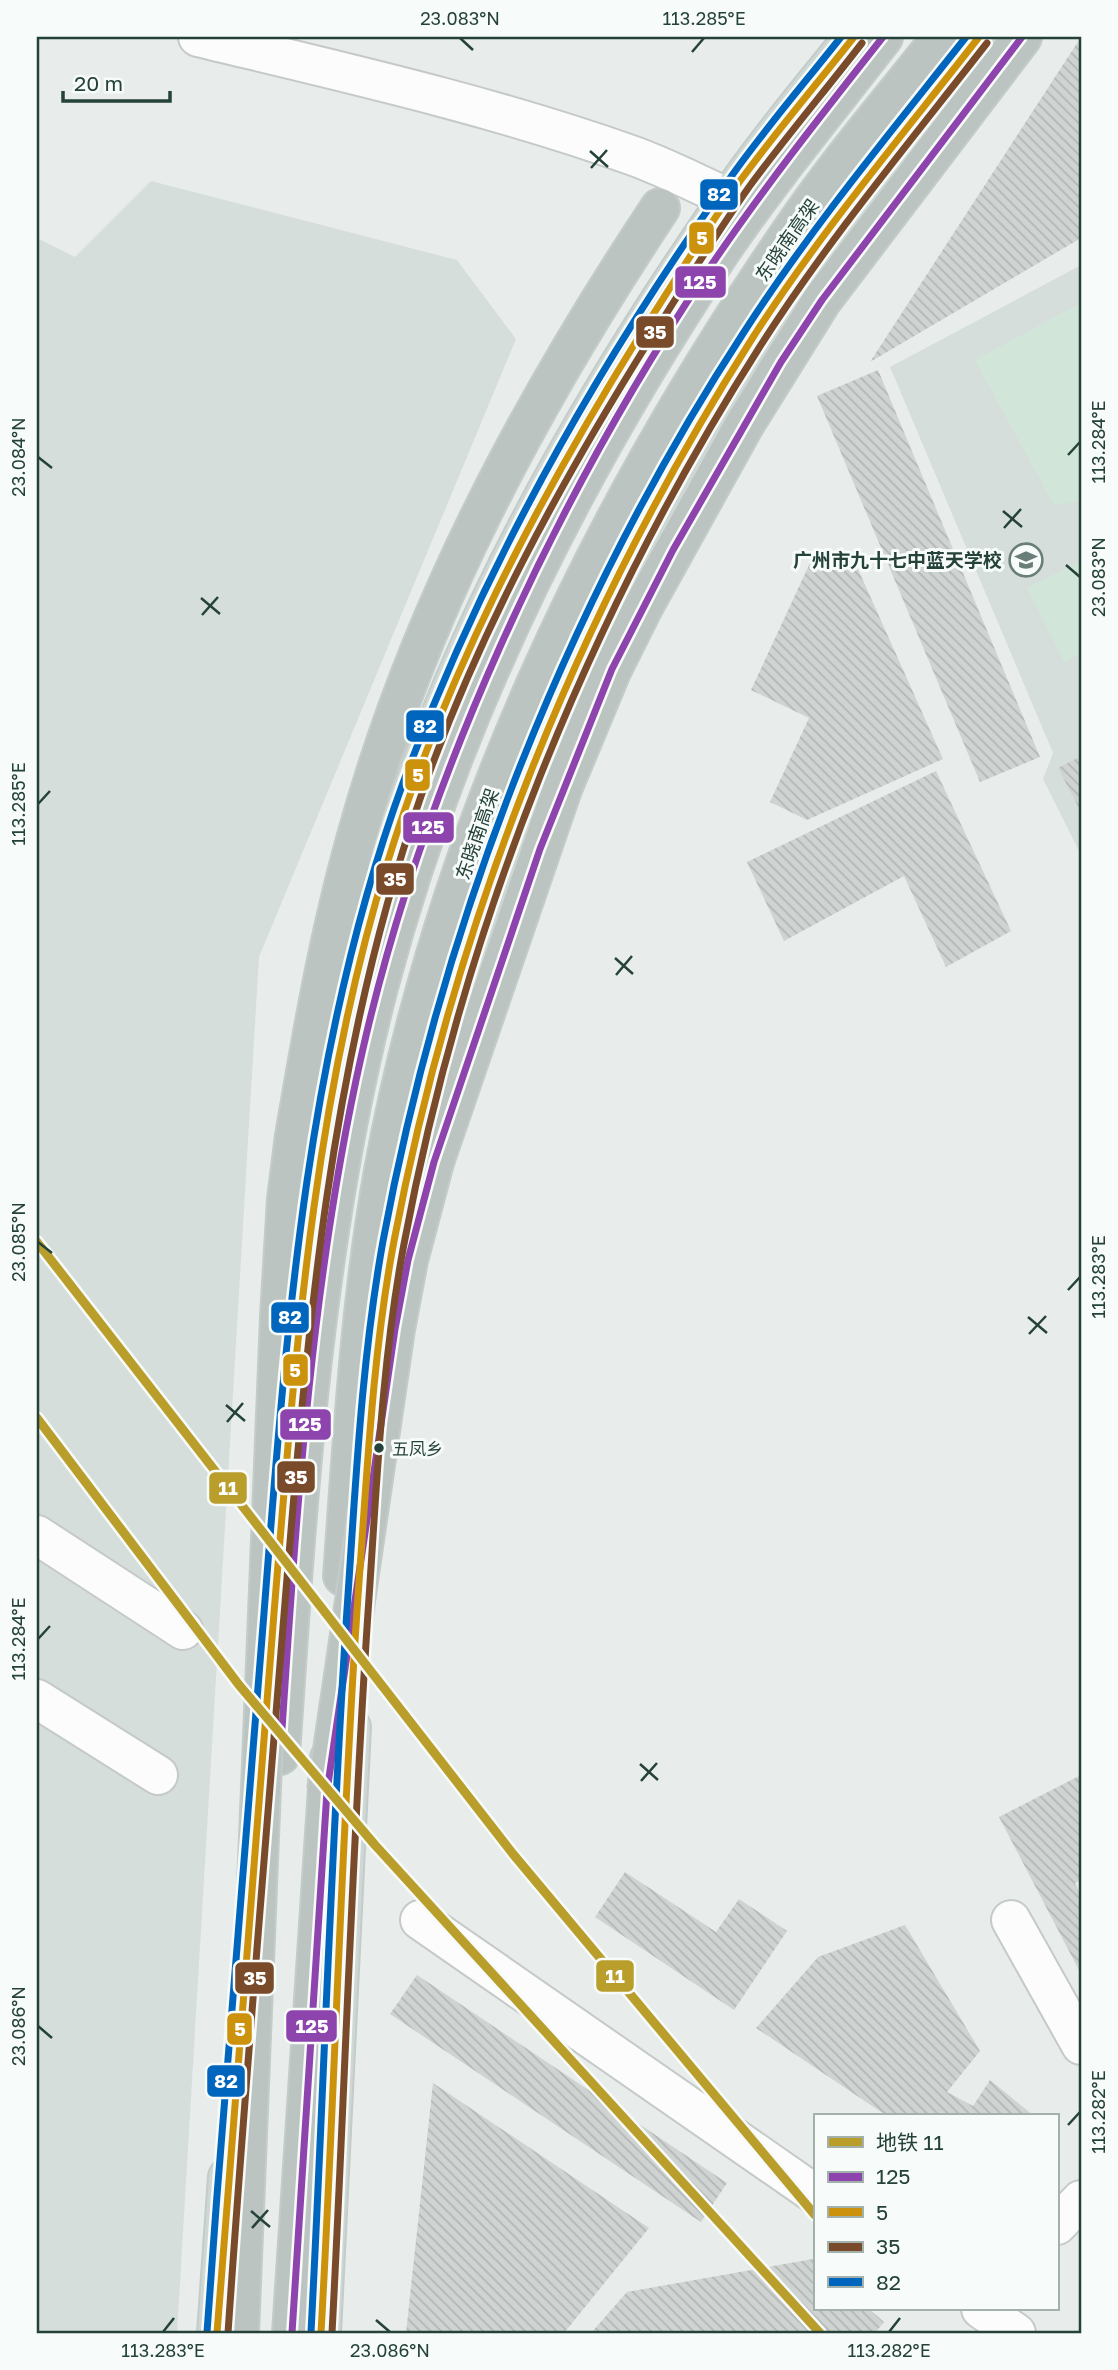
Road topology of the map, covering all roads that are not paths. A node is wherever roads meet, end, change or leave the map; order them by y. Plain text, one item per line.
1 (198, 37) edge
2 (854, 37) edge
3 (883, 37) edge
4 (942, 37) edge
5 (979, 37) edge
6 (1022, 37) edge
7 (729, 198) junction
8 (660, 208) dead end
9 (37, 1535) edge
10 (183, 1630) dead end
11 (37, 1699) edge
12 (159, 1775) dead end
13 (327, 1791) junction
14 (420, 1920) dead end
15 (1011, 1920) dead end
16 (1081, 2045) edge
17 (814, 2193) edge
18 (1081, 2200) edge
19 (1058, 2224) edge
20 (982, 2310) edge
21 (217, 2333) edge
22 (241, 2333) edge
23 (292, 2333) edge
24 (321, 2333) edge
25 (1016, 2333) edge

1 - 7 street
2 - 7 main road
3 - 22 highway, bridge
4 - 13 highway, 东晓南高架, bridge
5 - 24 main road
6 - 13 highway, bridge
7 - 21 main road
8 - 22 highway, bridge
9 - 10 street
11 - 12 street
13 - 23 highway, 东晓南高架
14 - 17 street
15 - 16 street
18 - 19 street
20 - 25 street

